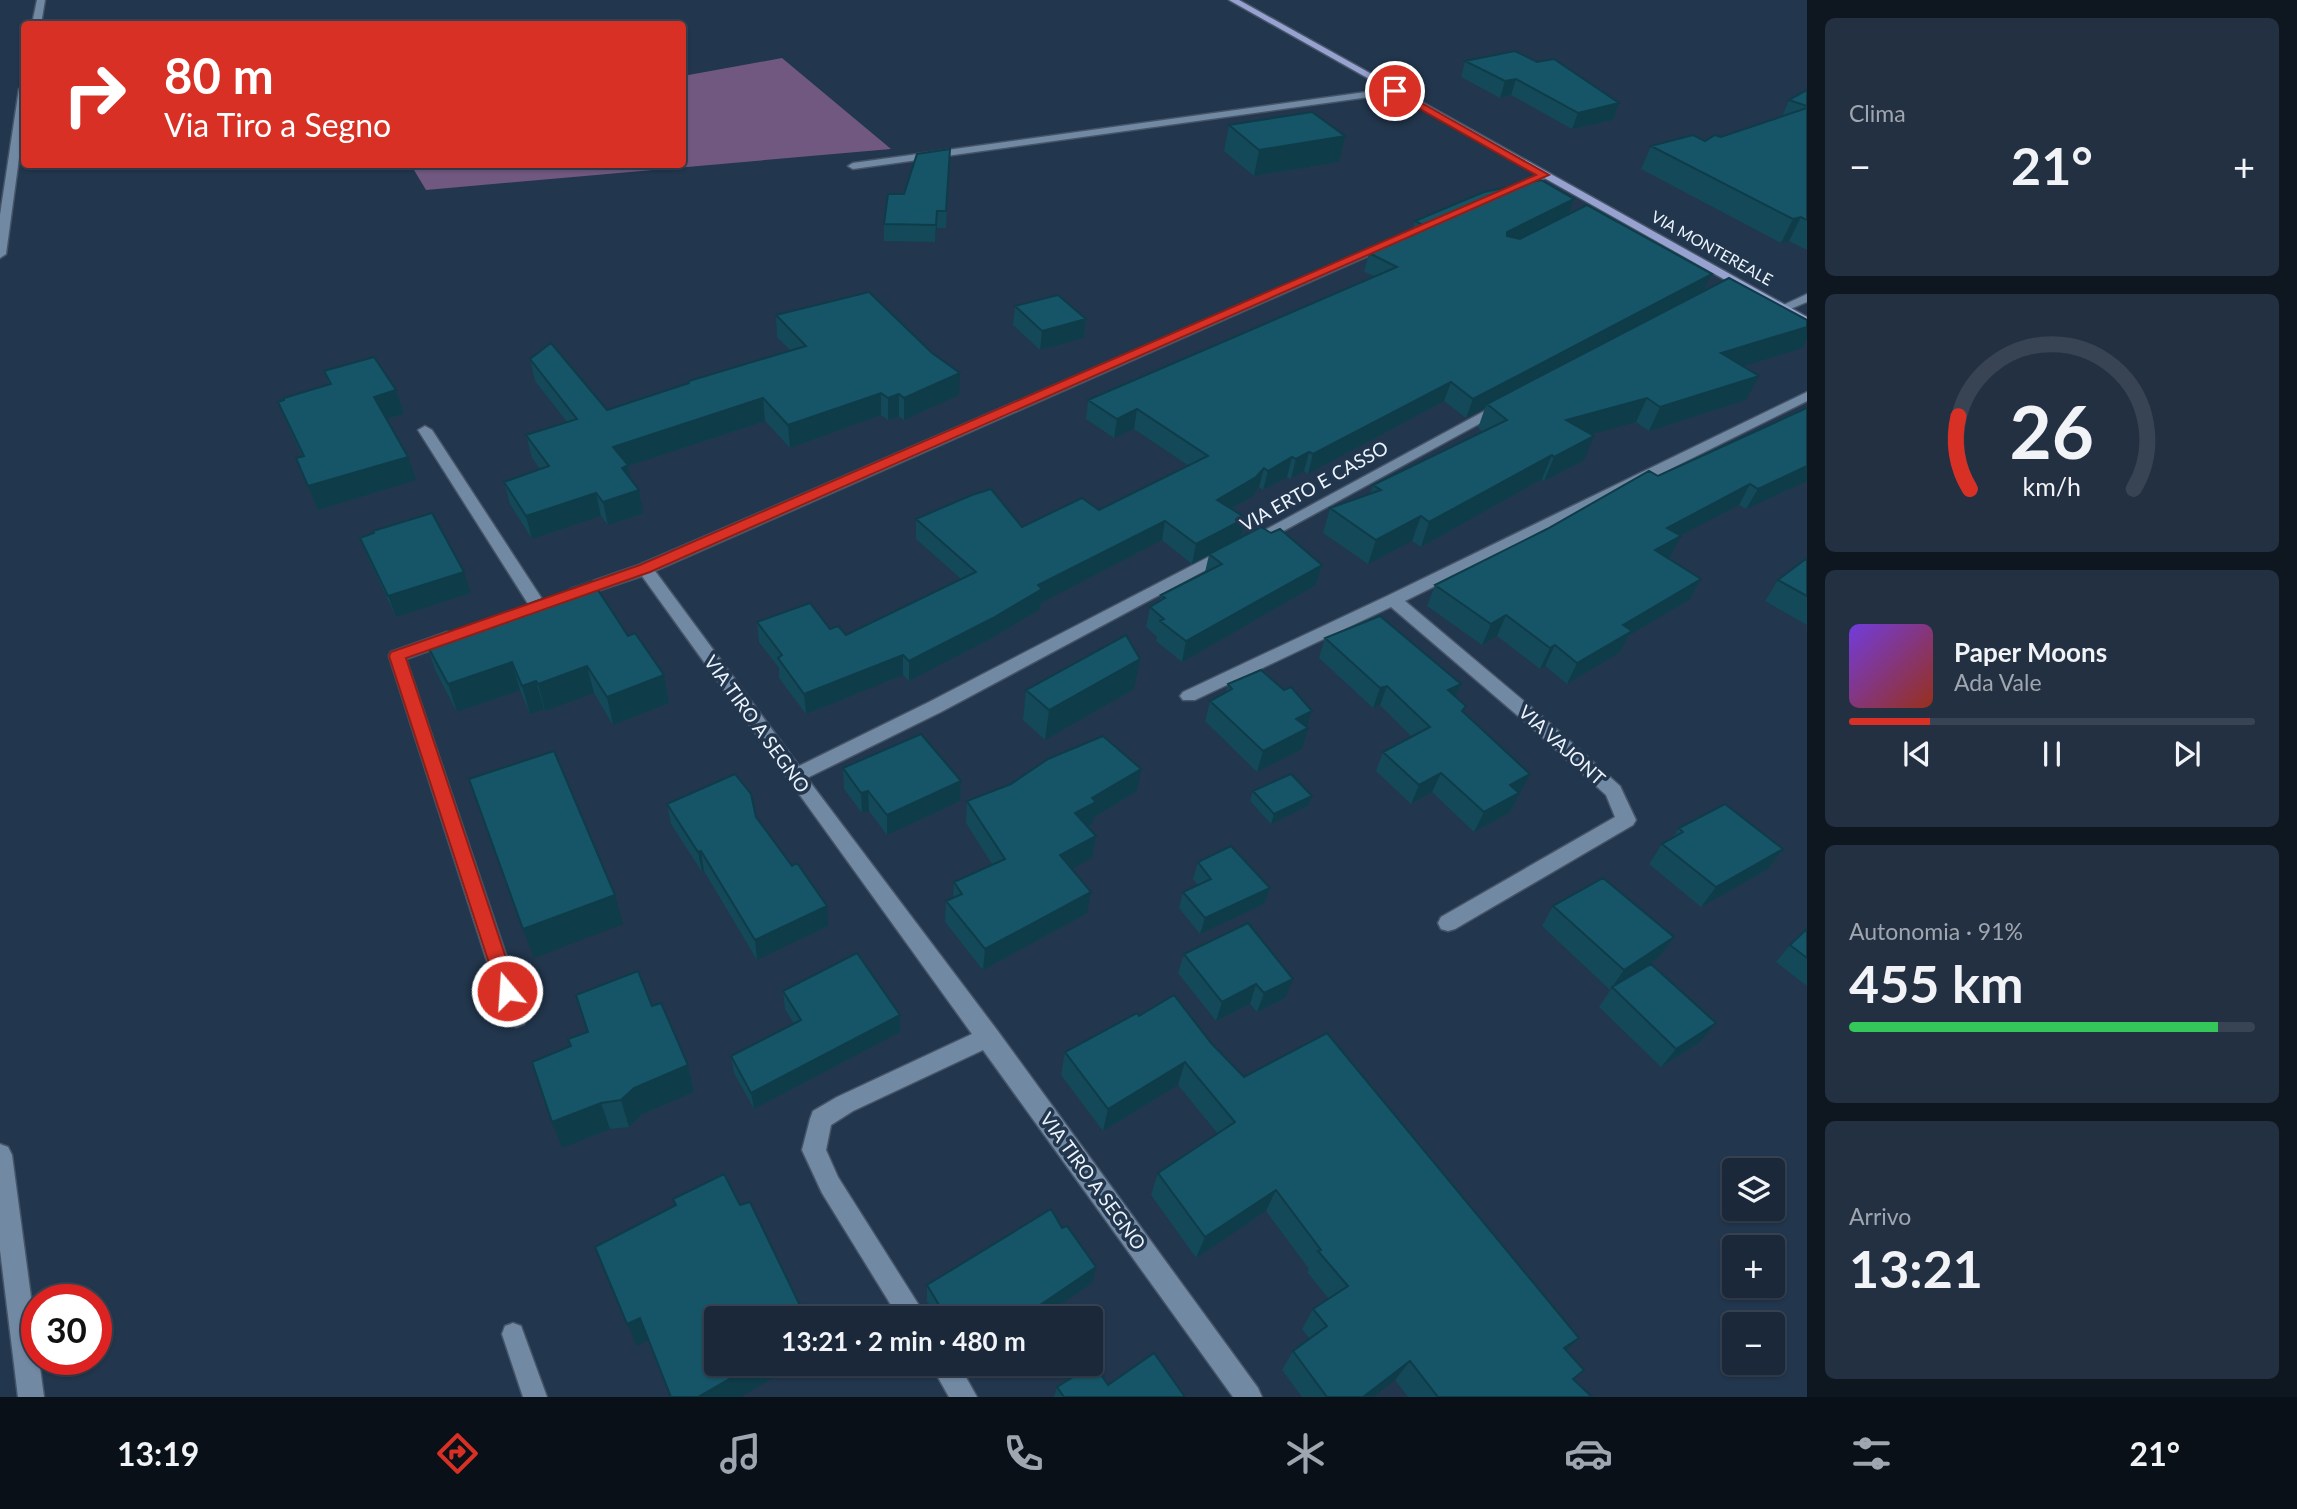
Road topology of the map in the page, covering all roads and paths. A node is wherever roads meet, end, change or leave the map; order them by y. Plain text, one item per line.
1 (41, 0) edge
2 (1233, 0) edge
3 (37, 21) edge
4 (1395, 91) junction
5 (21, 110) edge
6 (853, 166) dead end
7 (1544, 175) junction
8 (1494, 197) edge
9 (1408, 236) edge
10 (0, 254) edge
11 (1739, 282) junction
12 (1715, 294) edge
13 (1807, 298) edge
14 (1783, 308) junction
15 (1807, 322) edge
16 (1807, 396) edge
17 (1512, 400) edge
18 (425, 430) dead end
19 (645, 569) junction
20 (1393, 600) junction
21 (461, 633) edge
22 (1189, 696) dead end
23 (794, 776) junction
24 (1448, 923) dead end
25 (516, 1017) dead end
26 (989, 1037) junction
27 (0, 1154) edge
28 (906, 1306) edge
29 (513, 1335) dead end
30 (951, 1376) edge
31 (32, 1397) edge
32 (535, 1397) edge
33 (964, 1397) edge
34 (1249, 1397) edge

1 - 3 street
2 - 4 main road, VIA MONTEREALE
4 - 6 street
4 - 7 main road, VIA MONTEREALE
5 - 10 street
7 - 8 street
7 - 11 main road, VIA MONTEREALE
9 - 19 street
11 - 12 street
11 - 14 main road, VIA MONTEREALE
13 - 14 street
14 - 15 main road, VIA MONTEREALE
16 - 20 street
17 - 23 street, VIA ERTO E CASSO
18 - 19 street
19 - 23 street, VIA TIRO A SEGNO
20 - 22 street
20 - 24 street, VIA VAJONT
21 - 25 street
23 - 26 street, VIA TIRO A SEGNO
26 - 28 street
26 - 34 street, VIA TIRO A SEGNO
27 - 31 street
29 - 32 lane
30 - 33 street

